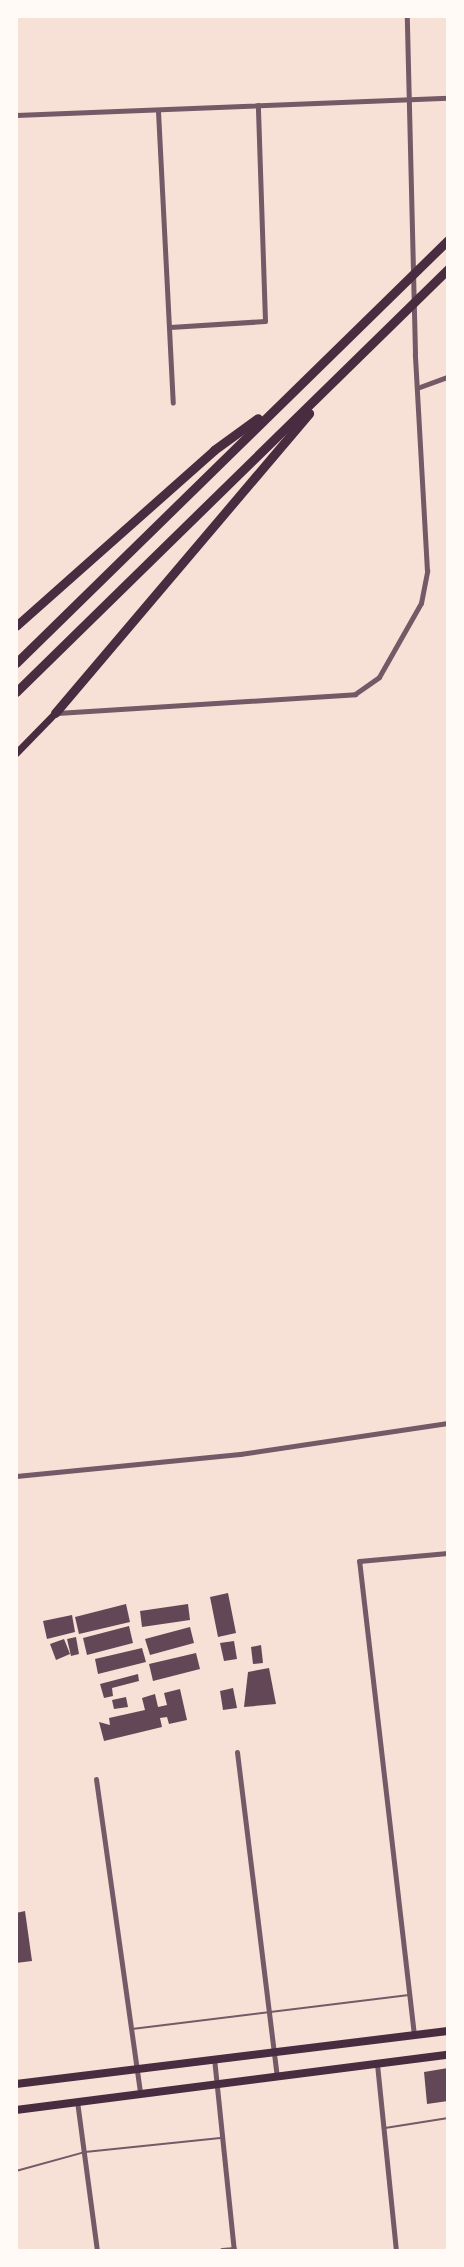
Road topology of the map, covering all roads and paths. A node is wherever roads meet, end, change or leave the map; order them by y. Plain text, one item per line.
1 (407, 16) edge
2 (447, 98) edge
3 (410, 99) junction
4 (258, 105) junction
5 (158, 111) junction
6 (16, 115) edge
7 (447, 240) edge
8 (447, 269) edge
9 (170, 327) junction
10 (358, 358) junction
11 (447, 377) edge
12 (417, 388) junction
13 (173, 403) dead end
14 (279, 403) junction
15 (16, 626) edge
16 (16, 663) edge
17 (16, 692) edge
18 (55, 713) junction
19 (16, 753) edge
20 (447, 1423) edge
21 (16, 1476) edge
22 (447, 1553) edge
23 (237, 1752) dead end
24 (96, 1779) dead end
25 (409, 1995) junction
26 (268, 2012) junction
27 (131, 2029) junction
28 (447, 2031) edge
29 (414, 2035) junction
30 (273, 2053) junction
31 (447, 2055) edge
32 (214, 2058) junction
33 (377, 2064) junction
34 (138, 2068) junction
35 (277, 2078) junction
36 (16, 2084) edge
37 (216, 2084) junction
38 (140, 2092) junction
39 (76, 2099) junction
40 (16, 2110) edge
41 (447, 2118) edge
42 (383, 2128) junction
43 (221, 2138) junction
44 (85, 2152) junction
45 (16, 2171) edge
46 (97, 2250) edge
47 (222, 2250) edge
48 (234, 2250) edge
49 (396, 2250) edge

1 - 3 street
2 - 3 street
3 - 4 street
3 - 12 street
4 - 5 street
4 - 9 street
5 - 6 street
5 - 9 street
7 - 14 highway
8 - 10 highway
9 - 13 street
10 - 17 highway
10 - 18 highway
11 - 12 street
12 - 18 street
14 - 15 highway
14 - 16 highway
18 - 19 main road
20 - 21 street
22 - 25 street
23 - 26 street
24 - 27 street
25 - 26 lane
25 - 29 street
26 - 27 lane
26 - 30 street
27 - 34 street
28 - 29 main road
29 - 30 main road
30 - 32 main road
30 - 35 street
31 - 33 main road
32 - 34 main road
32 - 37 street
33 - 35 main road
33 - 42 street
34 - 36 main road
34 - 38 street
35 - 37 main road
37 - 38 main road
37 - 43 street
38 - 39 main road
39 - 40 main road
39 - 44 street
41 - 42 lane
42 - 49 street
43 - 44 lane
43 - 48 street
44 - 45 lane
44 - 46 street
47 - 48 street

